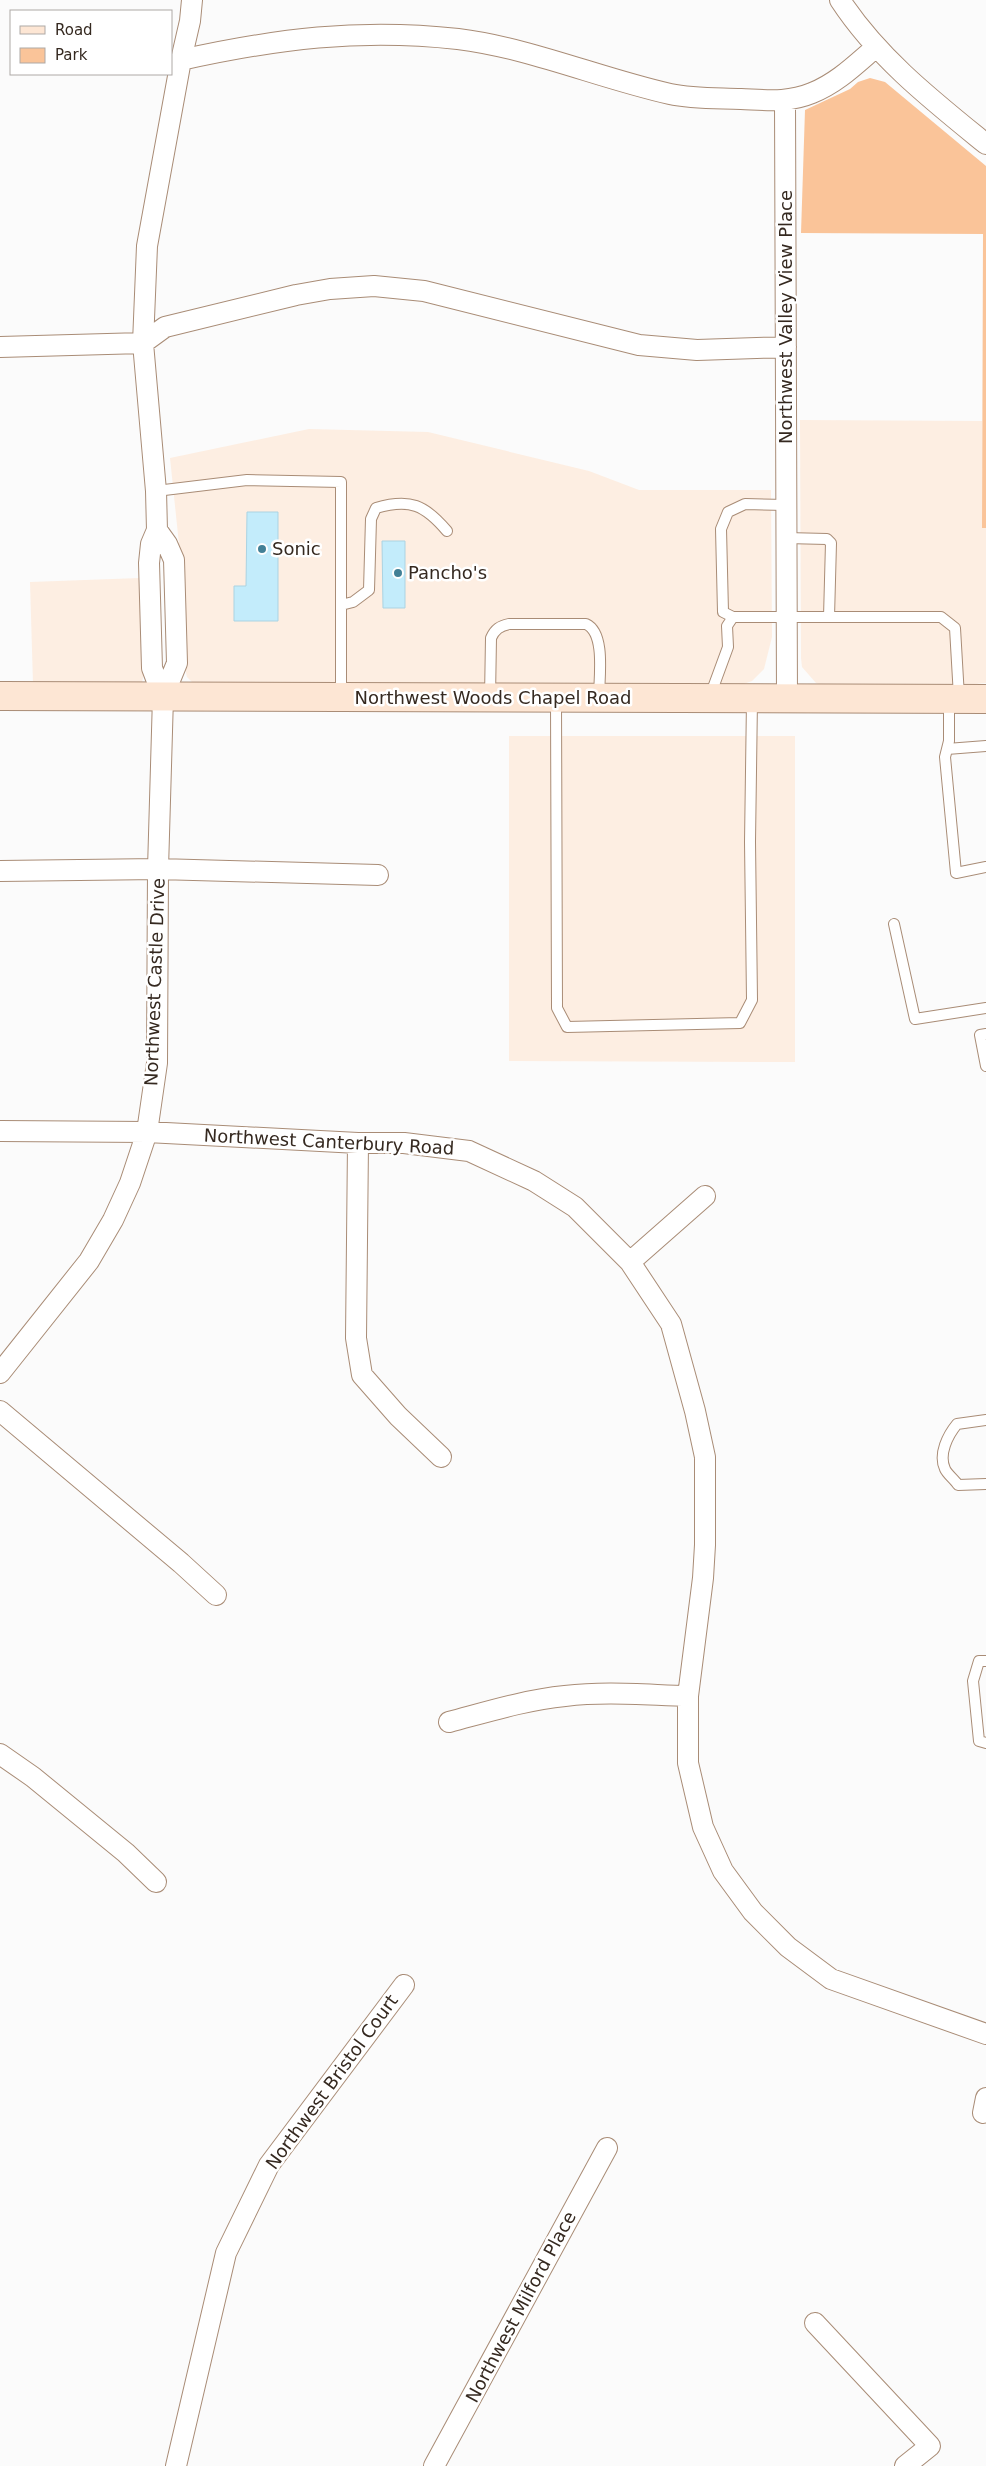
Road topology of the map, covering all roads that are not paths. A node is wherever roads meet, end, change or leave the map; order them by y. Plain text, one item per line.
1 (192, 0) edge
2 (840, 0) edge
3 (876, 47) junction
4 (180, 60) junction
5 (785, 101) junction
6 (986, 144) edge
7 (143, 343) junction
8 (0, 347) edge
9 (786, 348) junction
10 (156, 491) junction
11 (786, 505) junction
12 (447, 531) dead end
13 (786, 538) junction
14 (341, 604) junction
15 (732, 617) junction
16 (786, 617) junction
17 (829, 617) junction
18 (0, 696) edge
19 (163, 697) junction
20 (341, 698) junction
21 (490, 698) junction
22 (556, 699) junction
23 (599, 699) junction
24 (709, 699) junction
25 (752, 699) junction
26 (787, 699) junction
27 (954, 699) junction
28 (986, 699) edge
29 (986, 746) edge
30 (947, 749) junction
31 (986, 867) edge
32 (158, 869) junction
33 (0, 872) edge
34 (378, 875) dead end
35 (894, 924) dead end
36 (986, 1008) edge
37 (986, 1034) edge
38 (986, 1066) edge
39 (0, 1131) edge
40 (147, 1132) junction
41 (358, 1142) junction
42 (705, 1196) dead end
43 (630, 1262) junction
44 (0, 1373) edge
45 (0, 1411) edge
46 (986, 1420) edge
47 (442, 1457) dead end
48 (986, 1484) edge
49 (216, 1595) dead end
50 (986, 1660) edge
51 (688, 1696) junction
52 (449, 1722) dead end
53 (986, 1743) edge
54 (0, 1754) edge
55 (156, 1882) dead end
56 (404, 1985) dead end
57 (986, 2034) edge
58 (607, 2148) dead end
59 (815, 2323) dead end
60 (176, 2466) edge
61 (434, 2466) edge
62 (905, 2466) edge

1 - 4 street, Northwest Castle Drive
2 - 3 street
3 - 5 street
3 - 6 street
4 - 5 street
4 - 7 street, Northwest Castle Drive
5 - 9 street, Northwest Valley View Place
7 - 8 street
7 - 9 street
7 - 10 street, Northwest Castle Drive
9 - 11 street, Northwest Valley View Place
10 - 14 lane
10 - 19 street, Northwest Castle Drive
11 - 13 street, Northwest Valley View Place
11 - 15 lane
12 - 14 lane
13 - 16 street, Northwest Valley View Place
13 - 17 lane
14 - 20 lane
15 - 16 lane
15 - 24 lane
16 - 17 lane
16 - 26 street, Northwest Valley View Place
17 - 27 lane
18 - 19 main road, Northwest Woods Chapel Road
19 - 20 main road, Northwest Woods Chapel Road
19 - 32 street, Northwest Castle Drive
20 - 21 main road, Northwest Woods Chapel Road
21 - 22 main road, Northwest Woods Chapel Road
21 - 23 lane
22 - 23 main road, Northwest Woods Chapel Road
22 - 25 lane
23 - 24 main road, Northwest Woods Chapel Road
24 - 25 main road, Northwest Woods Chapel Road
25 - 26 main road, Northwest Woods Chapel Road
26 - 27 main road, Northwest Woods Chapel Road
27 - 28 main road, Northwest Woods Chapel Road
27 - 30 lane
29 - 30 lane
30 - 31 lane
32 - 33 street
32 - 34 street
32 - 40 street, Northwest Castle Drive
35 - 36 lane
37 - 38 lane
39 - 40 street, Northwest Canterbury Road
40 - 41 street, Northwest Canterbury Road
40 - 44 street, Northwest Castle Drive
41 - 43 street, Northwest Canterbury Road
41 - 47 street
42 - 43 street
43 - 51 street, Northwest Canterbury Road
45 - 49 street
46 - 48 lane
50 - 53 lane
51 - 52 street
51 - 57 street, Northwest Canterbury Road
54 - 55 street
56 - 60 street, Northwest Bristol Court
58 - 61 street, Northwest Milford Place
59 - 62 street

